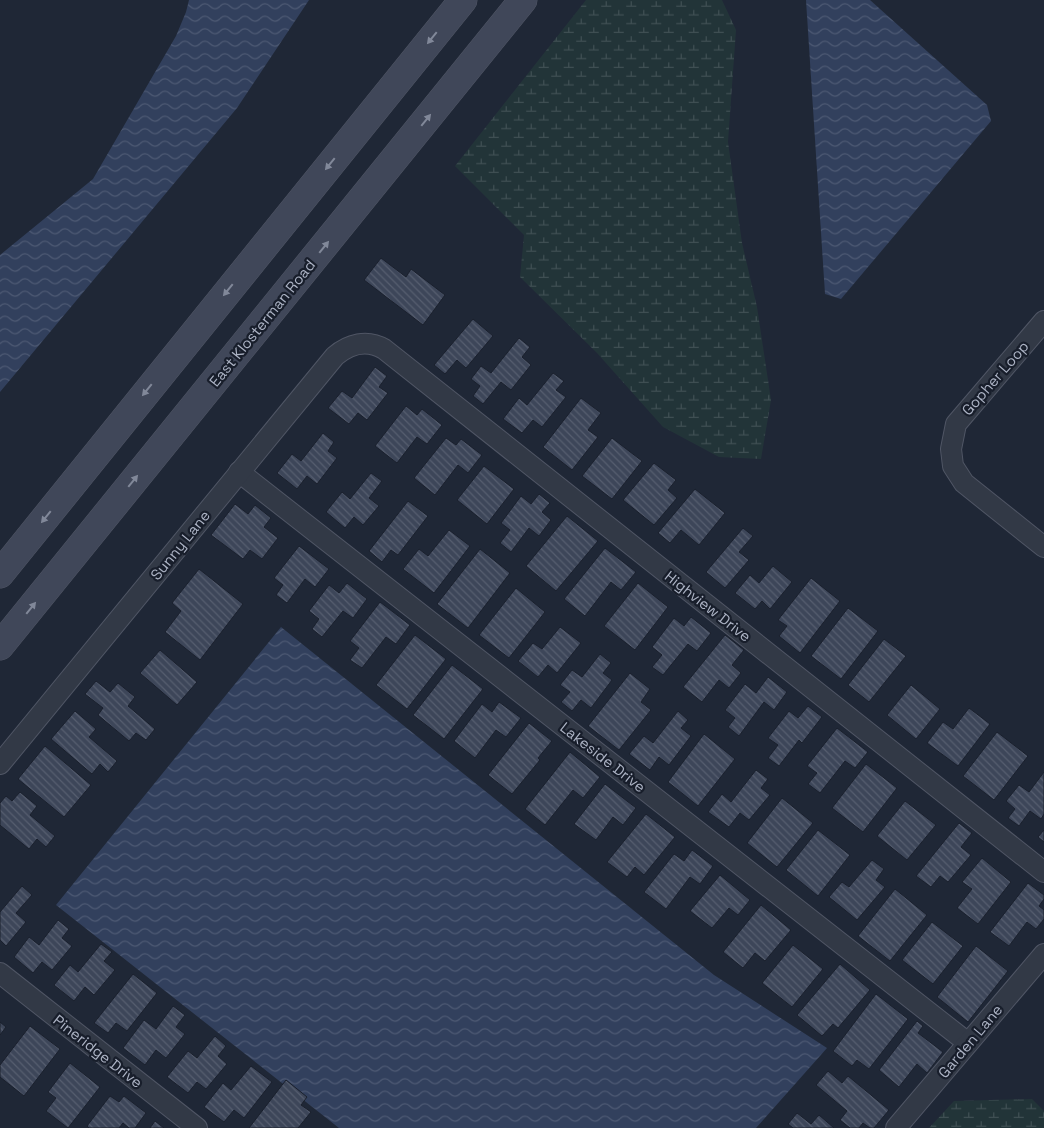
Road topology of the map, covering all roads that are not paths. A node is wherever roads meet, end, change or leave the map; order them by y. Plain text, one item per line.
1 (463, 0) edge
2 (524, 0) edge
3 (1044, 321) edge
4 (370, 344) joint
5 (239, 472) junction
6 (1044, 547) edge
7 (0, 574) edge
8 (0, 646) edge
9 (0, 764) edge
10 (1044, 872) edge
11 (1044, 954) edge
12 (0, 973) edge
13 (968, 1043) junction
14 (197, 1128) edge
15 (896, 1128) edge

1 -> 7 main road
8 -> 2 main road, East Klosterman Road
3 - 6 street, Gopher Loop
4 - 5 street, Sunny Lane
4 - 10 street, Highview Drive
5 - 9 street, Sunny Lane
5 - 13 street, Lakeside Drive
11 - 13 street, Garden Lane
12 - 14 street, Pineridge Drive
13 - 15 street, Garden Lane

